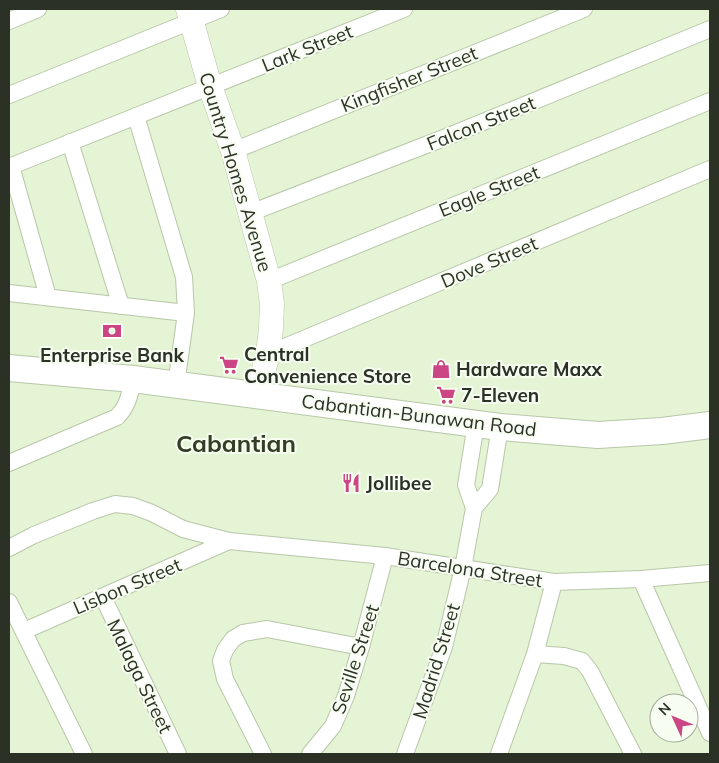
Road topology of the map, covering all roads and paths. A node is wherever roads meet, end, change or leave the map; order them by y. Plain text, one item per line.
1 (38, 9) edge
2 (222, 9) edge
3 (404, 9) edge
4 (584, 9) edge
5 (190, 15) edge
6 (9, 21) edge
7 (710, 29) edge
8 (210, 86) junction
9 (9, 95) edge
10 (710, 101) edge
11 (136, 116) junction
12 (70, 142) junction
13 (233, 150) junction
14 (10, 166) edge
15 (710, 170) edge
16 (250, 213) junction
17 (269, 281) junction
18 (9, 293) edge
19 (48, 297) junction
20 (121, 306) junction
21 (186, 313) junction
22 (268, 354) junction
23 (9, 368) edge
24 (133, 379) junction
25 (176, 385) junction
26 (257, 395) junction
27 (710, 425) edge
28 (488, 426) junction
29 (9, 463) edge
30 (474, 508) junction
31 (229, 542) junction
32 (9, 548) edge
33 (385, 556) junction
34 (462, 568) junction
35 (710, 573) edge
36 (641, 579) junction
37 (554, 582) junction
38 (103, 597) junction
39 (9, 602) edge
40 (24, 630) junction
41 (361, 647) junction
42 (535, 654) junction
43 (710, 733) edge
44 (84, 754) edge
45 (178, 754) edge
46 (263, 754) edge
47 (310, 754) edge
48 (405, 754) edge
49 (499, 754) edge
50 (633, 754) edge

1 - 6 street
2 - 5 street
3 - 8 street, Lark Street
4 - 13 street, Kingfisher Street
5 - 8 main road, Country Homes Avenue
5 - 9 street
7 - 16 street, Falcon Street
8 - 11 street, Lark Street
8 - 13 main road, Country Homes Avenue
10 - 17 street, Eagle Street
11 - 12 street, Lark Street
11 - 21 street
12 - 14 street, Lark Street
12 - 20 street
13 - 16 main road, Country Homes Avenue
14 - 19 street
15 - 22 street, Dove Street
16 - 17 main road, Country Homes Avenue
17 - 22 main road, Country Homes Avenue
18 - 19 street
19 - 20 street
20 - 21 street
21 - 25 street
22 - 26 main road, Country Homes Avenue
23 - 24 main road, Cabantian-Bunawan Road
24 - 25 main road, Cabantian-Bunawan Road
24 - 29 street
25 - 26 main road, Cabantian-Bunawan Road
26 - 28 main road, Cabantian-Bunawan Road
27 - 28 main road, Cabantian-Bunawan Road
28 - 30 street, Madrid Street
28 - 30 street, Madrid Street
30 - 34 street, Madrid Street
31 - 32 street, Barcelona Street
31 - 33 street, Barcelona Street
31 - 38 street, Lisbon Street
33 - 34 street, Barcelona Street
33 - 41 street, Seville Street
34 - 37 street, Barcelona Street
34 - 48 street, Madrid Street
35 - 36 street, Barcelona Street
36 - 37 street, Barcelona Street
36 - 43 street
37 - 42 street
38 - 40 street, Lisbon Street
38 - 45 street, Malaga Street
39 - 40 street
40 - 44 street
41 - 46 street
41 - 47 street, Seville Street
42 - 49 street
42 - 50 street

